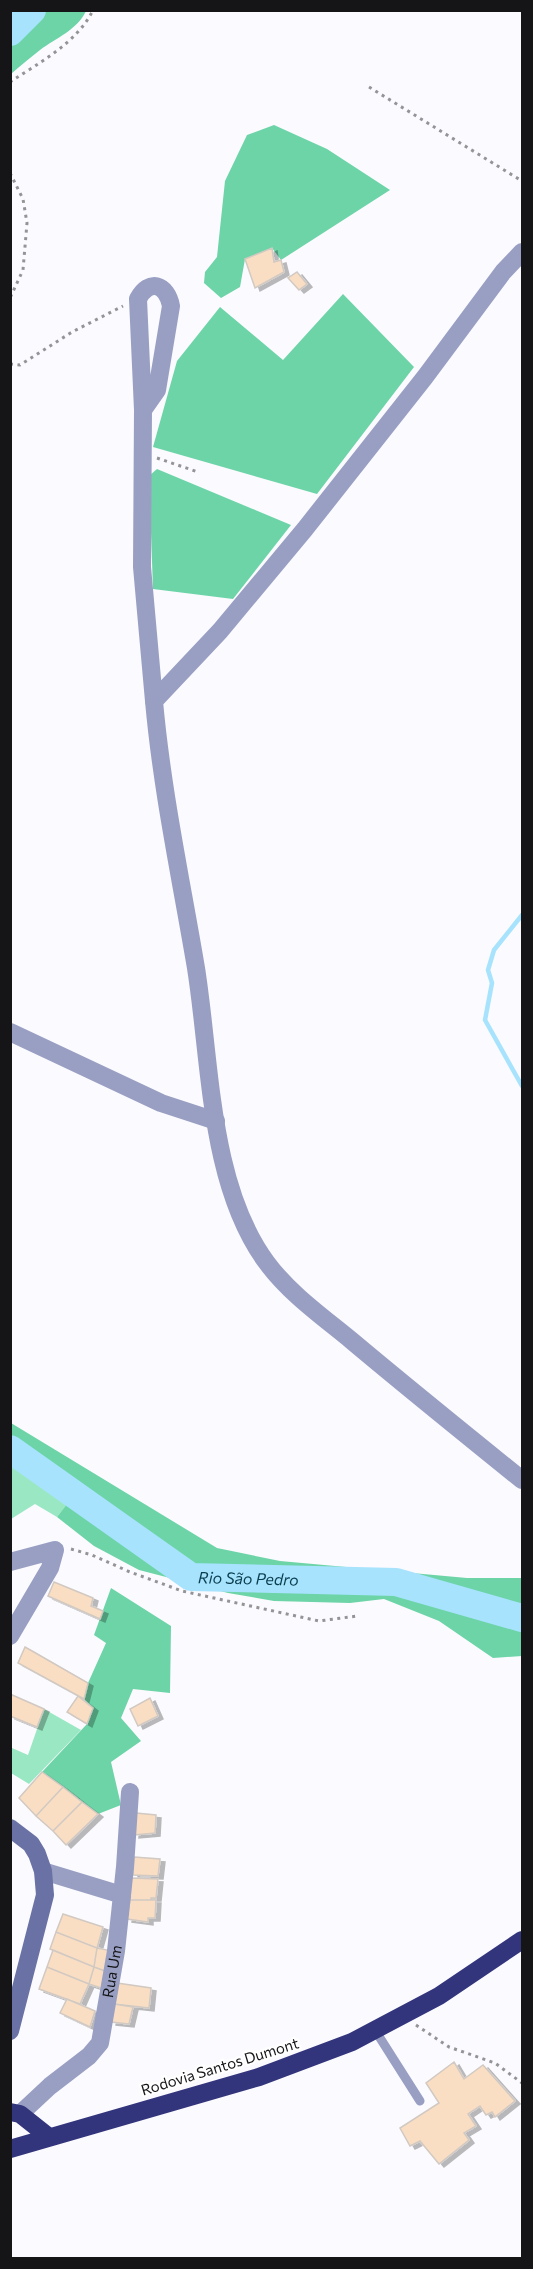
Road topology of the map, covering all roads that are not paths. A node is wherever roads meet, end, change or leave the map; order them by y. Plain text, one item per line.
1 (522, 252) edge
2 (143, 410) junction
3 (154, 701) junction
4 (10, 1032) edge
5 (216, 1121) junction
6 (522, 1479) edge
7 (10, 1562) edge
8 (13, 1622) edge
9 (130, 1792) dead end
10 (10, 1828) edge
11 (43, 1871) junction
12 (122, 1895) junction
13 (522, 1940) edge
14 (375, 2030) junction
15 (10, 2031) edge
16 (420, 2101) dead end
17 (15, 2113) edge
18 (49, 2137) junction
19 (10, 2149) edge

1 - 3 street
2 - 2 street
2 - 3 street
3 - 5 street
4 - 5 street
5 - 6 street
7 - 8 street
9 - 12 street, Rua Um
10 - 11 street
11 - 12 street
11 - 15 street
12 - 17 street, Rua Um
13 - 14 highway, Rodovia Santos Dumont
14 - 16 lane
14 - 18 highway, Rodovia Santos Dumont
17 - 18 highway
18 - 19 highway, Rodovia Santos Dumont

